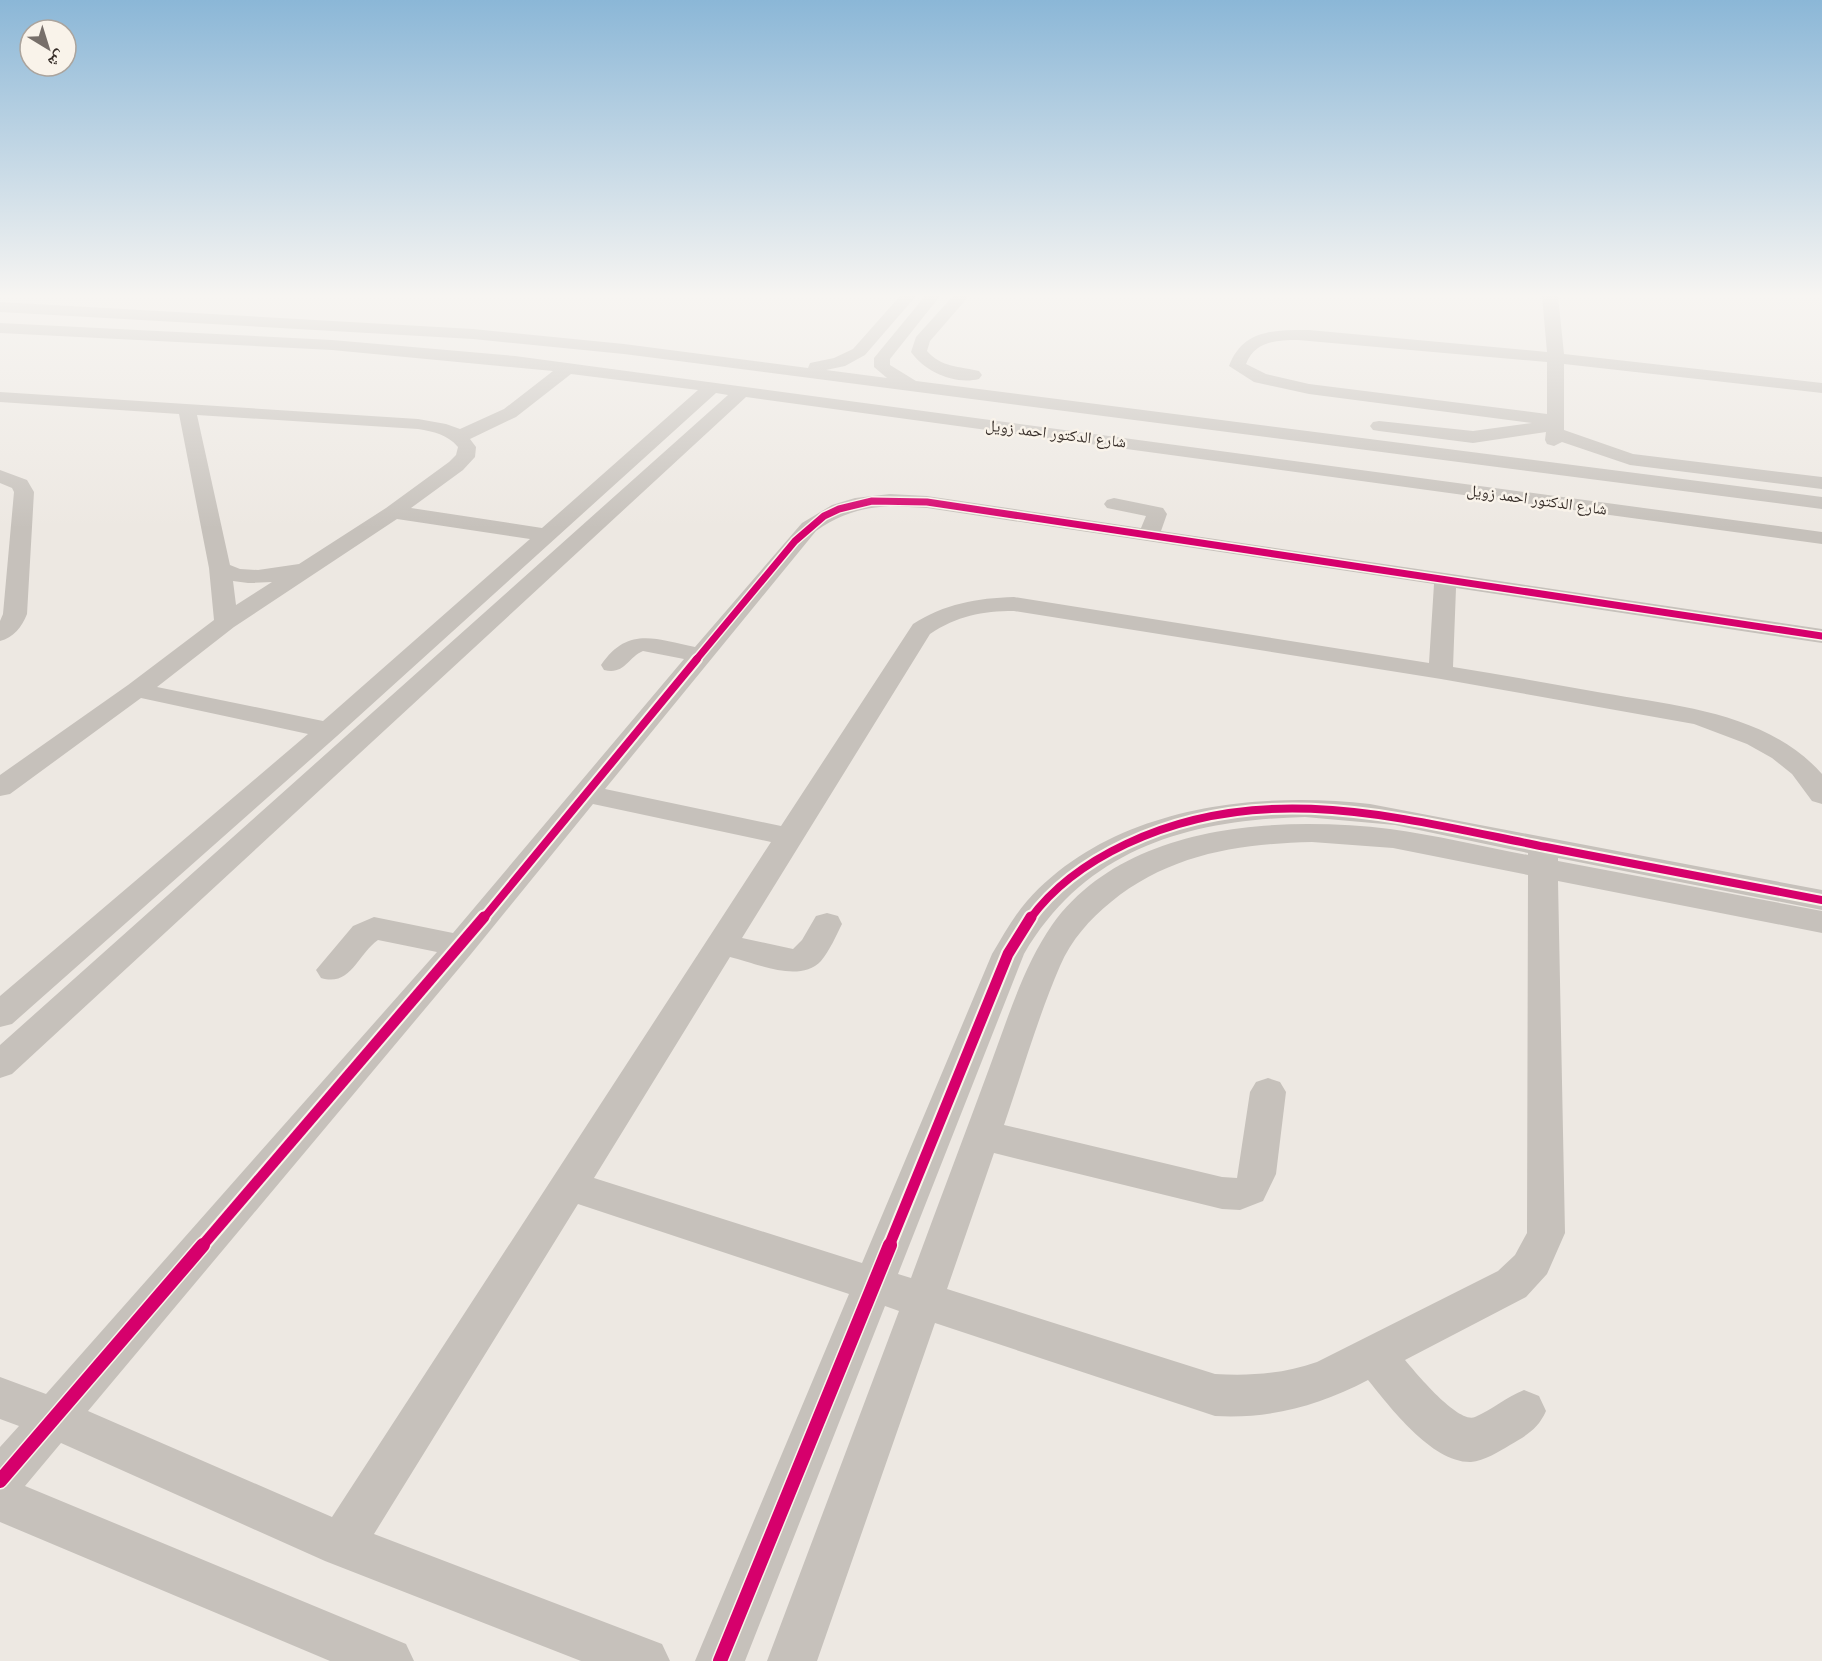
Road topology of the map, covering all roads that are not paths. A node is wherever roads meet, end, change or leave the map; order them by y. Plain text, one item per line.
1 (561, 374) edge
2 (607, 374) edge
3 (826, 374) edge
4 (892, 374) edge
5 (968, 374) edge
6 (1251, 374) edge
7 (1556, 374) edge
8 (1694, 374) edge
9 (992, 377) dead end
10 (910, 385) junction
11 (711, 388) junction
12 (1822, 388) edge
13 (741, 392) junction
14 (0, 397) edge
15 (187, 409) junction
16 (244, 412) junction
17 (1150, 416) junction
18 (1367, 425) dead end
19 (1556, 426) junction
20 (192, 430) junction
21 (1286, 434) junction
22 (461, 436) junction
23 (1132, 443) junction
24 (1274, 463) junction
25 (1550, 468) junction
26 (0, 476) edge
27 (1822, 483) edge
28 (1822, 503) edge
29 (1114, 504) dead end
30 (393, 512) junction
31 (1149, 535) junction
32 (548, 536) junction
33 (1822, 538) edge
34 (311, 566) junction
35 (220, 568) junction
36 (1444, 579) junction
37 (226, 622) junction
38 (0, 634) edge
39 (1822, 636) edge
40 (701, 655) junction
41 (613, 665) dead end
42 (1441, 672) junction
43 (137, 690) junction
44 (328, 730) junction
45 (0, 788) edge
46 (586, 794) junction
47 (1822, 795) edge
48 (790, 837) junction
49 (1543, 857) junction
50 (1822, 900) edge
51 (1822, 922) edge
52 (827, 924) dead end
53 (723, 944) junction
54 (460, 946) junction
55 (332, 970) dead end
56 (0, 1015) edge
57 (0, 1065) edge
58 (1268, 1092) dead end
59 (982, 1135) junction
60 (570, 1186) junction
61 (875, 1285) junction
62 (924, 1301) junction
63 (1373, 1354) junction
64 (0, 1398) edge
65 (1524, 1411) dead end
66 (53, 1418) junction
67 (0, 1481) edge
68 (0, 1499) edge
69 (341, 1545) junction
70 (389, 1661) edge
71 (645, 1661) edge
72 (720, 1661) edge
73 (792, 1661) edge

1 - 22 street
2 - 11 street, شارع الدكتور احمد زويل
3 - 10 street, شارع الدكتور احمد زويل
4 - 10 street
5 - 9 street
6 - 19 street
7 - 19 street
8 - 12 street
10 - 17 street, شارع الدكتور احمد زويل
11 - 13 street, شارع الدكتور احمد زويل
11 - 32 street
13 - 23 street, شارع الدكتور احمد زويل
13 - 57 street
14 - 15 street
15 - 16 street
15 - 20 street
16 - 20 street
16 - 22 street
17 - 21 street, شارع الدكتور احمد زويل
17 - 23 street
18 - 19 street
19 - 25 street
19 - 27 street
20 - 35 street
21 - 24 street
21 - 25 street, شارع الدكتور احمد زويل
22 - 30 street
23 - 24 street, شارع الدكتور احمد زويل
24 - 33 street, شارع الدكتور احمد زويل
25 - 28 street, شارع الدكتور احمد زويل
26 - 38 street
29 - 31 street
30 - 32 street
30 - 34 street
31 - 36 street
31 - 40 street
32 - 44 street
34 - 35 street
34 - 37 street
35 - 37 street
36 - 39 street
36 - 42 street
37 - 43 street
40 - 41 street
40 - 46 street
42 - 47 street
42 - 48 street
43 - 44 street
43 - 45 street
44 - 56 street
46 - 48 street
46 - 54 street
48 - 53 street
49 - 50 street
49 - 51 street
49 - 59 street
49 - 61 street
49 - 63 street
52 - 53 street
53 - 60 street
54 - 55 street
54 - 66 street
58 - 59 street
59 - 62 street
60 - 61 street
60 - 69 street
61 - 62 street
61 - 72 street
62 - 63 street
62 - 73 street
63 - 65 street
64 - 66 street
66 - 67 street
66 - 69 street
68 - 70 street
69 - 71 street

